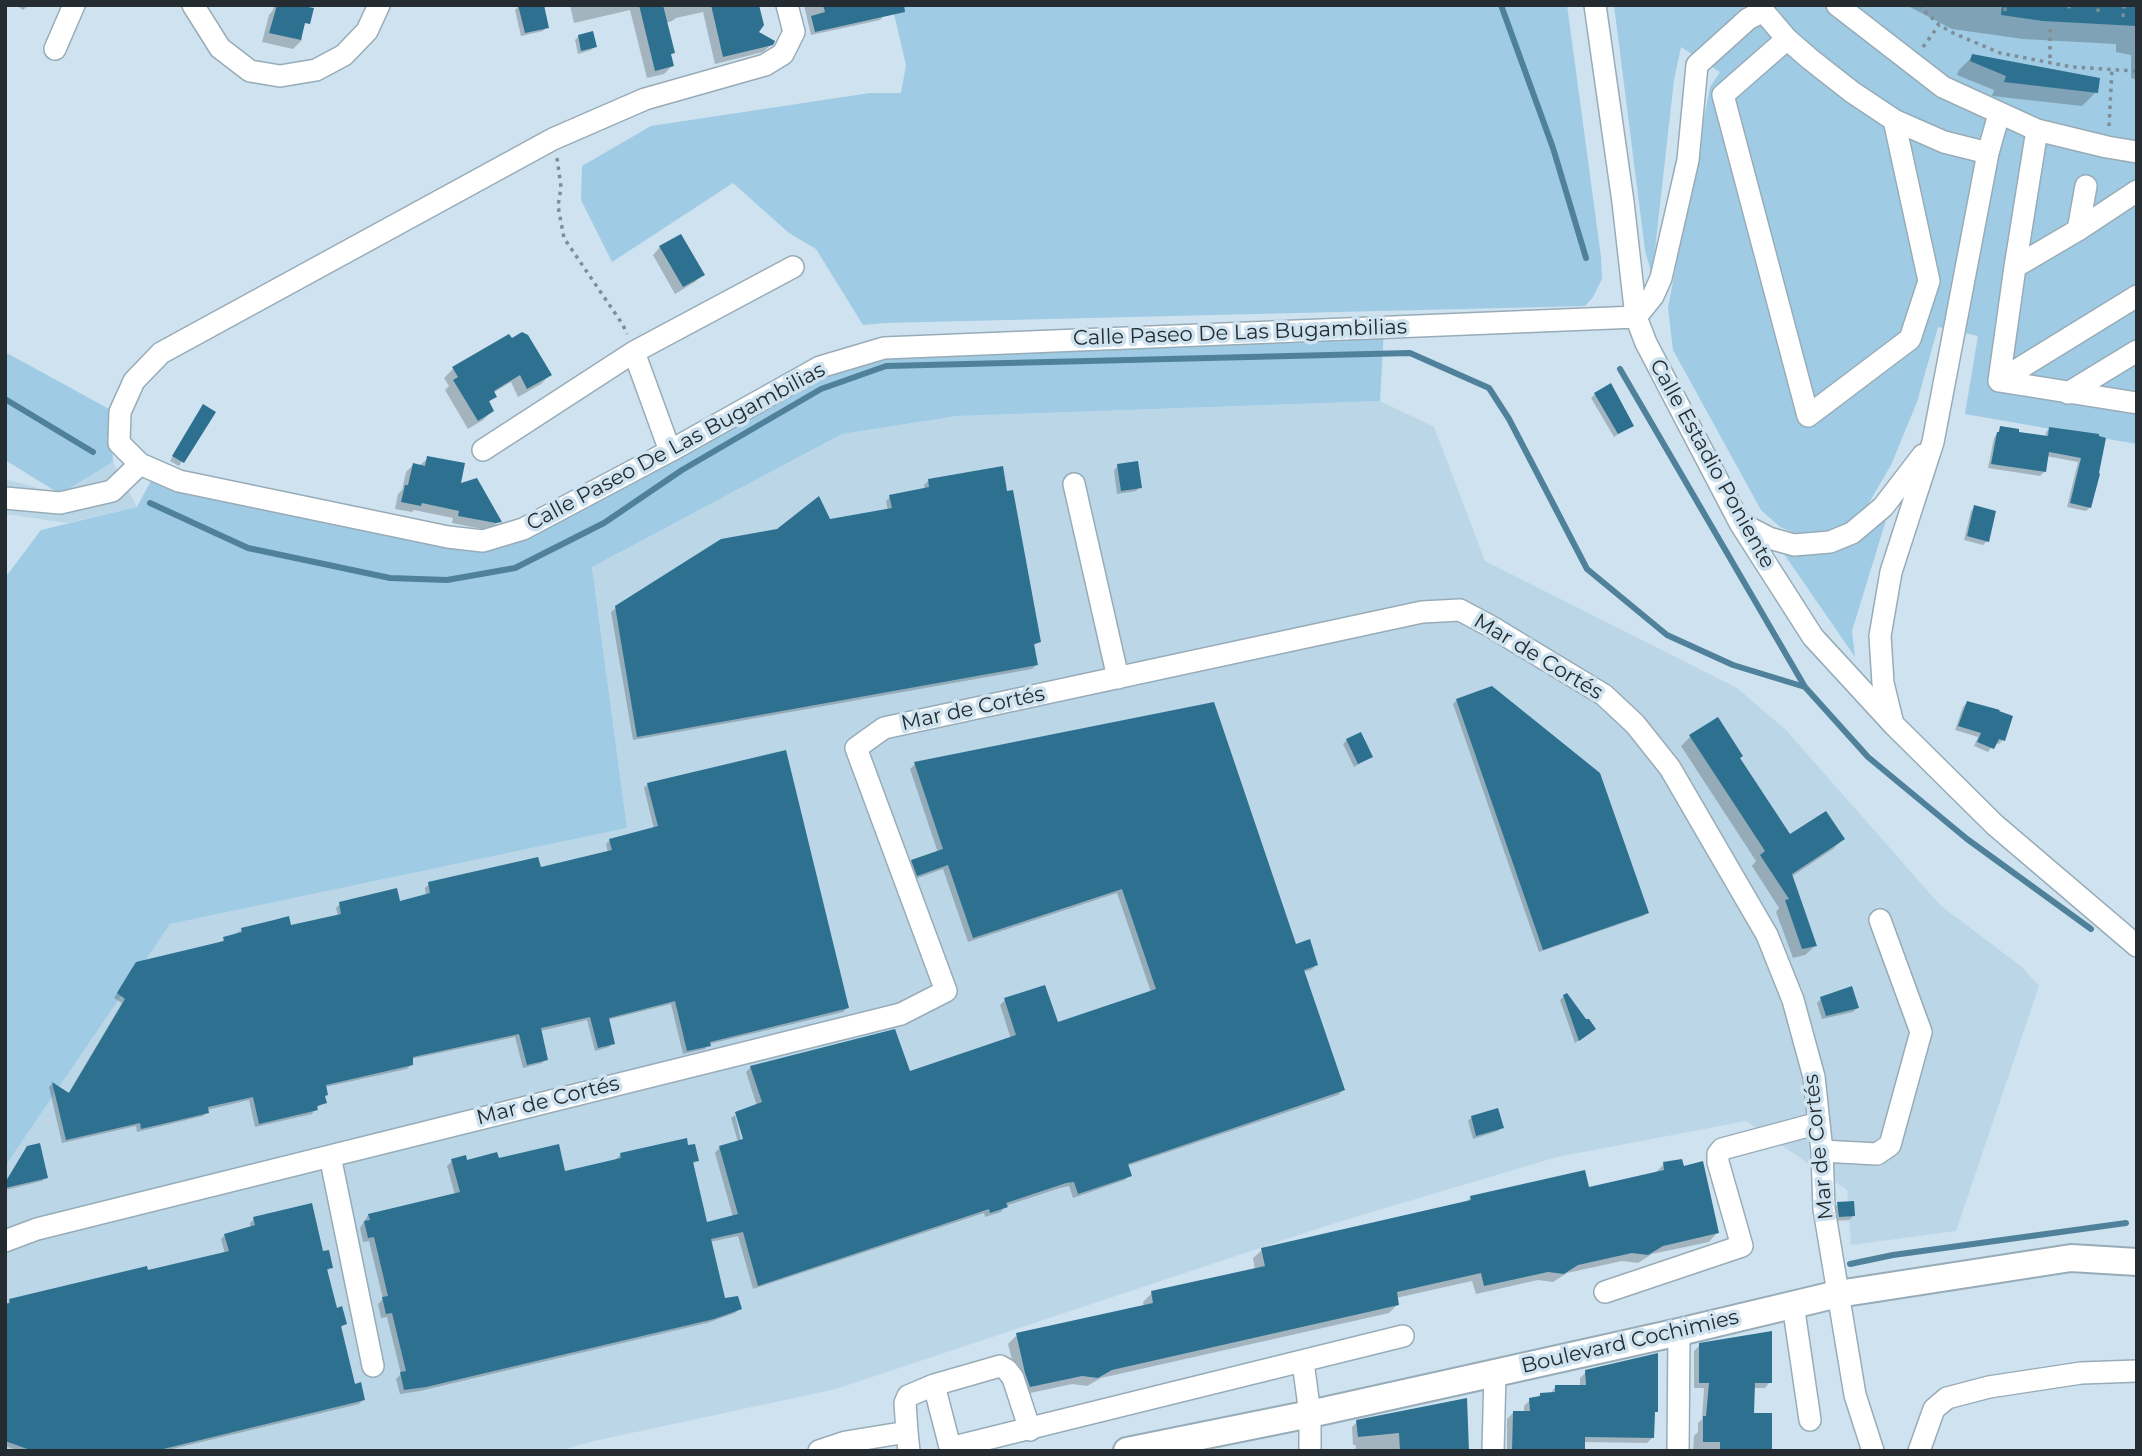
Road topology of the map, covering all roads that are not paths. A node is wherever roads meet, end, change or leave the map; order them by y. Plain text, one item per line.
1 (74, 5) edge
2 (193, 5) edge
3 (379, 5) edge
4 (787, 5) edge
5 (1595, 5) edge
6 (1838, 5) edge
7 (1761, 8) edge
8 (1787, 39) junction
9 (55, 49) dead end
10 (1998, 114) junction
11 (1894, 120) junction
12 (2037, 130) junction
13 (2137, 152) edge
14 (1988, 153) junction
15 (2086, 186) dead end
16 (2137, 191) edge
17 (2078, 230) junction
18 (793, 267) dead end
19 (2015, 267) junction
20 (2137, 296) edge
21 (1636, 317) junction
22 (2137, 351) edge
23 (634, 352) junction
24 (1999, 381) junction
25 (2068, 393) junction
26 (2137, 403) edge
27 (1933, 442) junction
28 (483, 450) dead end
29 (670, 451) junction
30 (140, 464) junction
31 (1074, 484) dead end
32 (5, 498) edge
33 (1740, 523) junction
34 (1118, 678) junction
35 (1894, 725) junction
36 (1880, 920) dead end
37 (2137, 946) edge
38 (1819, 1123) junction
39 (1822, 1150) junction
40 (330, 1156) junction
41 (5, 1241) edge
42 (2137, 1262) edge
43 (1605, 1292) dead end
44 (1838, 1294) junction
45 (1793, 1304) junction
46 (1679, 1332) junction
47 (1403, 1336) dead end
48 (1303, 1362) junction
49 (373, 1366) dead end
50 (2137, 1371) edge
51 (1495, 1373) junction
52 (934, 1385) junction
53 (1310, 1414) junction
54 (1810, 1420) dead end
55 (1030, 1430) junction
56 (908, 1441) edge
57 (848, 1447) edge
58 (951, 1449) edge
59 (819, 1451) edge
60 (1127, 1451) edge
61 (1310, 1451) edge
62 (1493, 1451) edge
63 (1678, 1451) edge
64 (1873, 1451) edge
65 (1919, 1451) edge

1 - 9 street
2 - 3 street
4 - 30 street, Calle Paseo De Las Bugambilias
5 - 21 street, Calle Estadio Poniente
6 - 10 street
7 - 8 street
7 - 21 street
8 - 11 street
8 - 11 street
10 - 12 street
10 - 14 street
11 - 14 street
12 - 13 street
12 - 19 street
14 - 27 street
15 - 17 street
16 - 17 street
17 - 19 street
18 - 23 street
19 - 24 street
20 - 24 street
21 - 29 street, Calle Paseo De Las Bugambilias
21 - 33 street, Calle Estadio Poniente
22 - 25 street
23 - 28 street
23 - 29 street
24 - 25 street
25 - 26 street
27 - 33 street
27 - 35 street
29 - 30 street, Calle Paseo De Las Bugambilias
30 - 32 street
31 - 34 street
33 - 35 street, Calle Estadio Poniente
34 - 38 street, Mar de Cortés
34 - 40 street, Mar de Cortés
35 - 37 street, Calle Estadio Poniente
36 - 39 street
38 - 39 street, Mar de Cortés
38 - 43 street
39 - 44 street, Mar de Cortés
40 - 41 street, Mar de Cortés
40 - 49 street
42 - 44 main road, Boulevard Cochimies
44 - 45 main road, Boulevard Cochimies
44 - 64 street, Mar de Cortés
45 - 46 main road, Boulevard Cochimies
45 - 54 street
46 - 51 main road, Boulevard Cochimies
46 - 63 street
47 - 48 street
48 - 53 street
48 - 55 street
50 - 65 street
51 - 53 main road, Boulevard Cochimies
51 - 62 street
52 - 55 street
52 - 56 street
52 - 58 street
53 - 60 main road, Boulevard Cochimies
53 - 61 street
55 - 58 street
56 - 57 street
57 - 59 street

